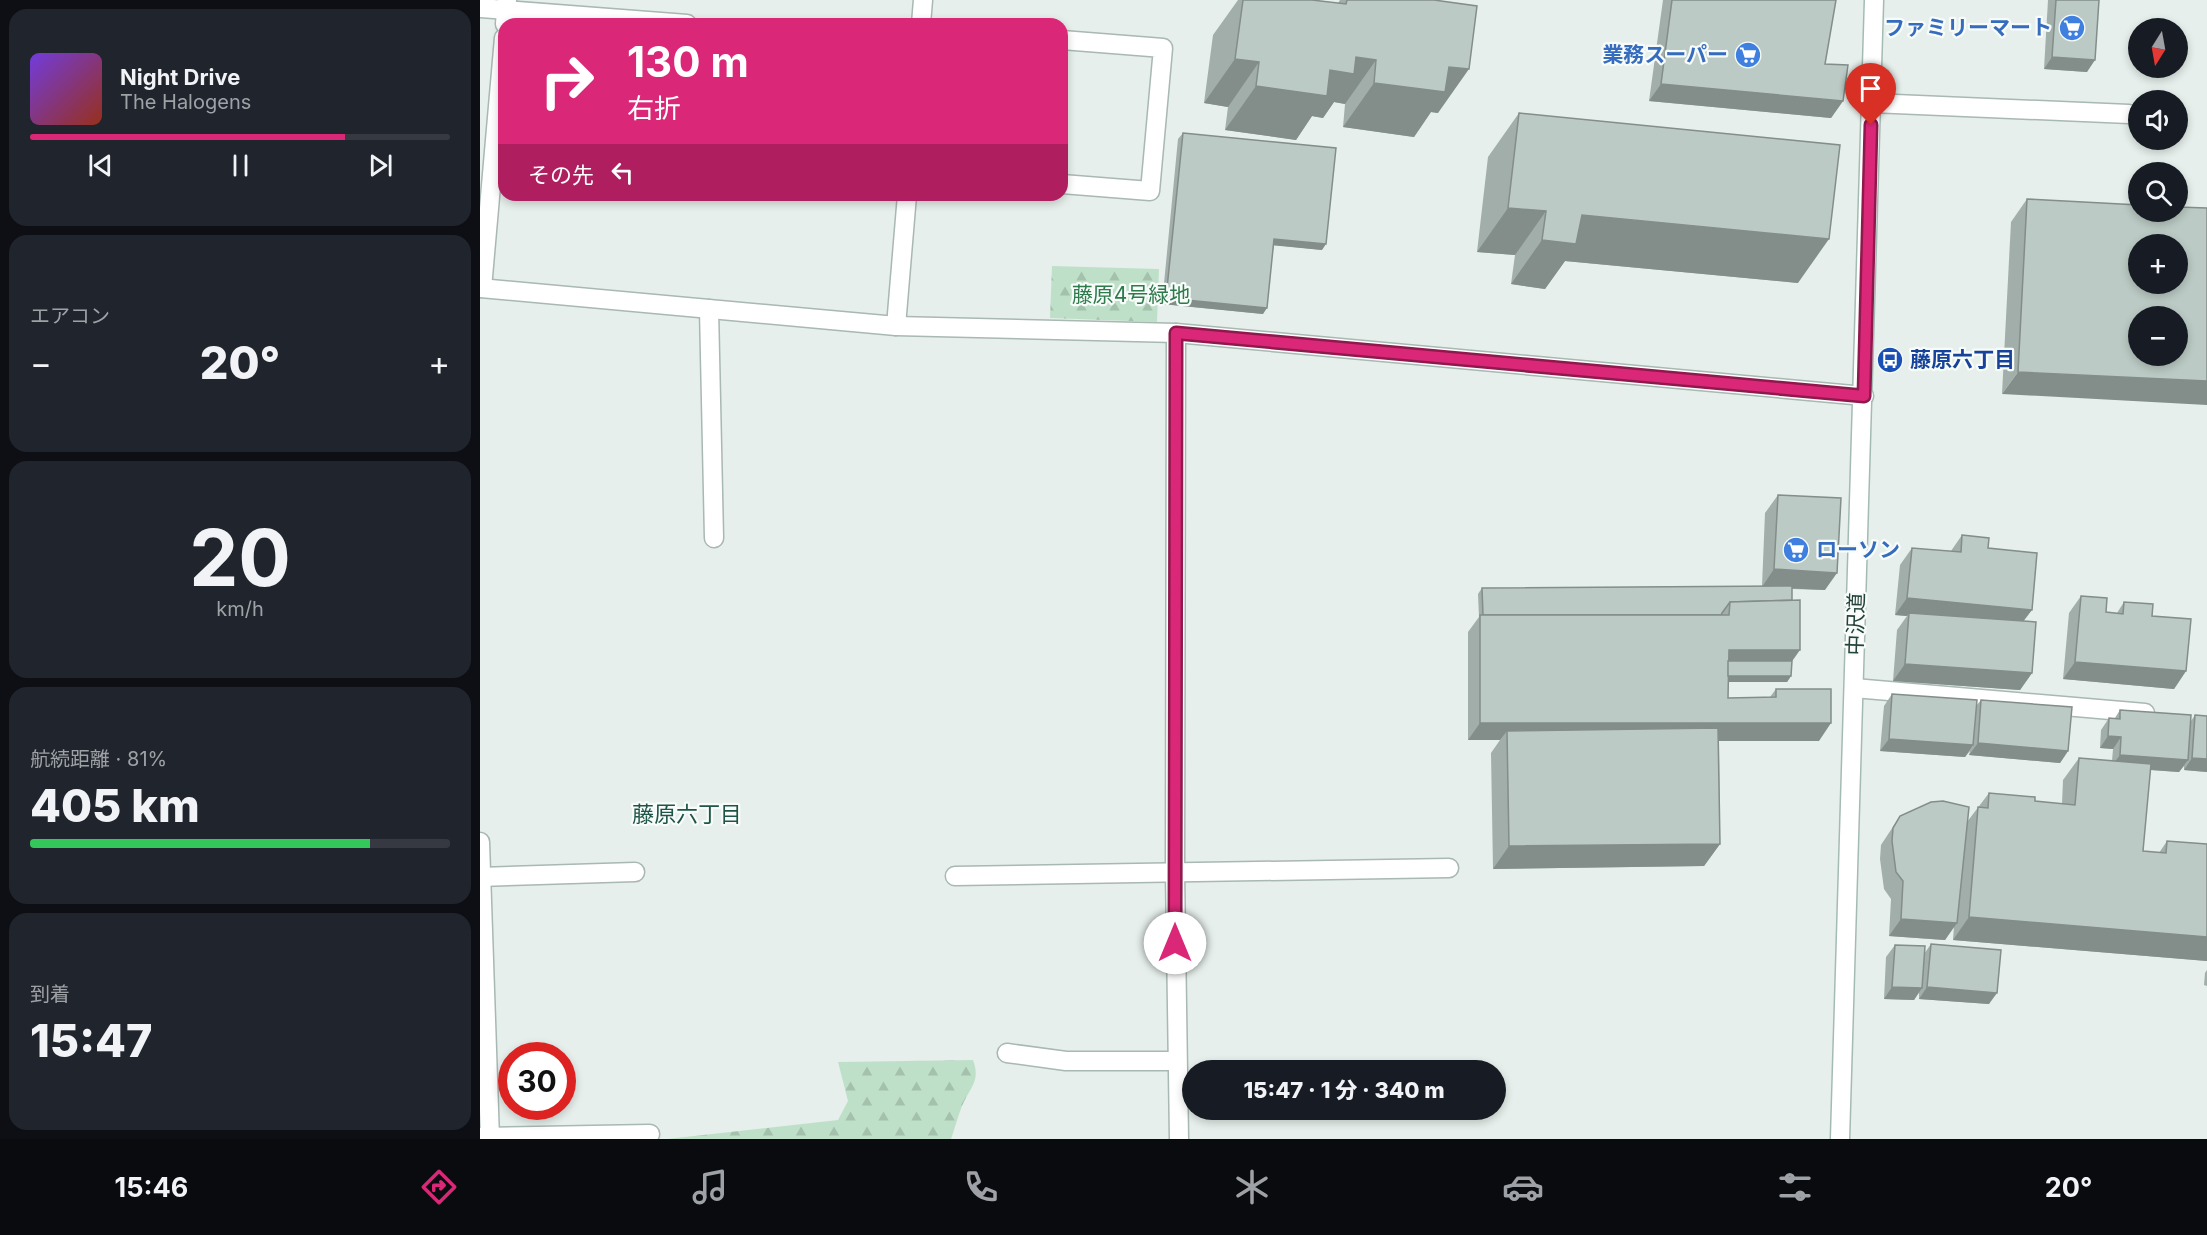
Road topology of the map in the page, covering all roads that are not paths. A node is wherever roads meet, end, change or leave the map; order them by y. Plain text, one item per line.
1 (923, 0) edge
2 (1874, 0) edge
3 (480, 8) edge
4 (506, 11) edge
5 (603, 18) edge
6 (922, 18) edge
7 (1068, 40) edge
8 (498, 92) edge
9 (1872, 103) junction
10 (2128, 114) edge
11 (493, 137) edge
12 (1068, 184) edge
13 (906, 201) edge
14 (481, 288) edge
15 (709, 309) junction
16 (896, 326) junction
17 (1176, 333) junction
18 (1864, 396) junction
19 (714, 538) dead end
20 (1854, 688) junction
21 (2162, 714) edge
22 (480, 842) edge
23 (1449, 868) dead end
24 (635, 872) dead end
25 (1175, 873) junction
26 (955, 876) dead end
27 (481, 877) edge
28 (1007, 1053) dead end
29 (1176, 1061) junction
30 (650, 1134) dead end
31 (487, 1137) edge
32 (1179, 1139) edge
33 (1840, 1139) edge

1 - 6 street
2 - 9 street, 中沢道
3 - 4 street
4 - 5 street
7 - 12 street
8 - 11 street
9 - 10 street
9 - 18 street, 中沢道
11 - 14 street
13 - 16 street
14 - 15 street
15 - 16 street
15 - 19 street
16 - 17 street
17 - 18 street
17 - 25 street
18 - 20 street, 中沢道
20 - 21 street
20 - 33 street, 中沢道
22 - 27 street
23 - 25 street
24 - 27 street
25 - 26 street
25 - 29 street
27 - 31 street
28 - 29 street
29 - 32 street
30 - 31 street

